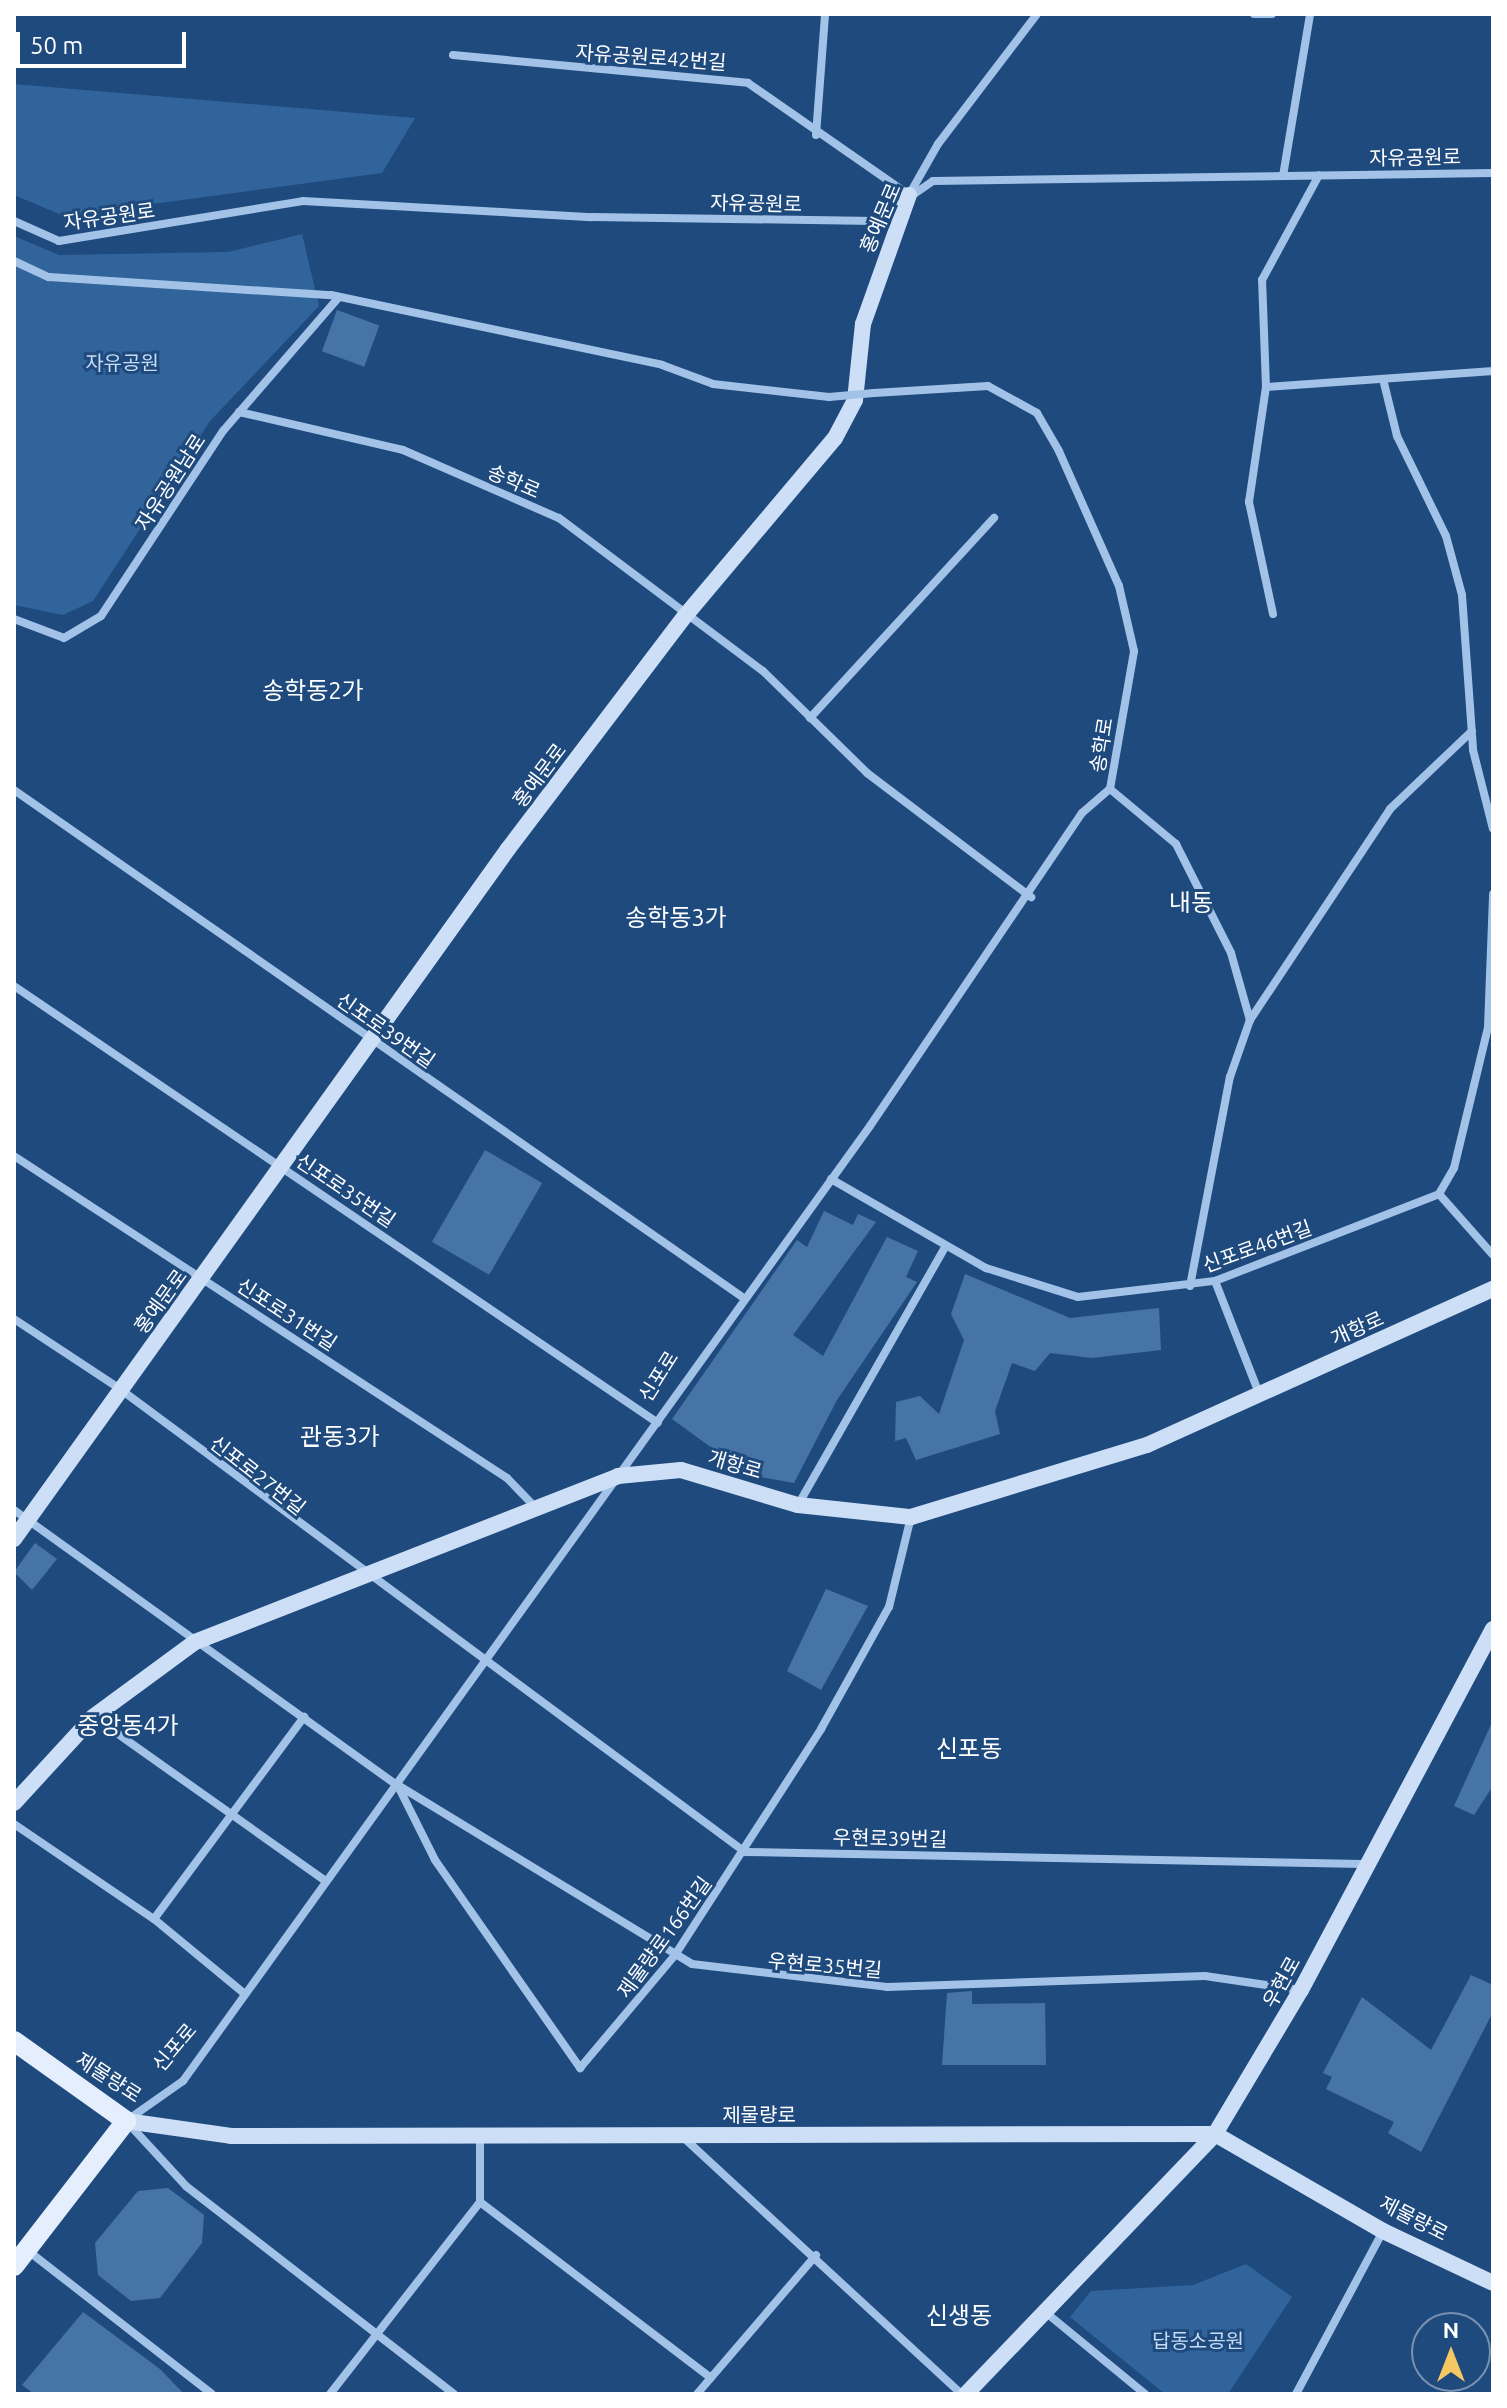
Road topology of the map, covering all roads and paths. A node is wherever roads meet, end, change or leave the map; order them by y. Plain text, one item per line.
1 (825, 14) edge
2 (1037, 14) edge
3 (1254, 14) edge
4 (1272, 14) edge
5 (1310, 14) edge
6 (453, 55) dead end
7 (816, 135) junction
8 (1493, 173) edge
9 (1319, 175) junction
10 (1283, 176) junction
11 (909, 195) junction
12 (14, 221) edge
13 (14, 261) edge
14 (339, 297) junction
15 (1493, 371) edge
16 (1383, 379) junction
17 (1266, 387) junction
18 (239, 412) junction
19 (994, 518) dead end
20 (1273, 614) dead end
21 (685, 616) junction
22 (14, 619) edge
23 (810, 718) junction
24 (1472, 731) junction
25 (1110, 789) junction
26 (14, 790) edge
27 (1493, 829) edge
28 (1493, 894) edge
29 (1031, 897) junction
30 (14, 986) edge
31 (1492, 988) edge
32 (1250, 1020) junction
33 (374, 1041) junction
34 (14, 1156) edge
35 (285, 1168) junction
36 (831, 1179) junction
37 (1439, 1194) junction
38 (945, 1247) junction
39 (1493, 1255) edge
40 (202, 1277) junction
41 (1215, 1281) junction
42 (1190, 1286) junction
43 (1493, 1289) edge
44 (741, 1296) junction
45 (14, 1319) edge
46 (120, 1389) junction
47 (1259, 1393) junction
48 (658, 1423) junction
49 (618, 1476) junction
50 (798, 1505) junction
51 (535, 1507) junction
52 (21, 1515) edge
53 (911, 1517) junction
54 (14, 1539) edge
55 (367, 1579) junction
56 (1493, 1629) edge
57 (195, 1642) junction
58 (479, 1661) junction
59 (93, 1717) junction
60 (304, 1717) junction
61 (396, 1784) junction
62 (14, 1803) edge
63 (231, 1814) junction
64 (14, 1824) edge
65 (745, 1852) junction
66 (1363, 1864) junction
67 (326, 1881) junction
68 (154, 1919) junction
69 (675, 1955) junction
70 (1301, 1990) junction
71 (245, 1994) junction
72 (14, 2041) edge
73 (126, 2121) junction
74 (1215, 2134) junction
75 (480, 2137) junction
76 (683, 2137) junction
77 (480, 2202) junction
78 (1383, 2231) junction
79 (816, 2255) junction
80 (20, 2258) edge
81 (1493, 2283) edge
82 (1043, 2310) junction
83 (378, 2333) junction
84 (711, 2378) junction
85 (1300, 2393) edge
86 (212, 2394) edge
87 (330, 2394) edge
88 (454, 2394) edge
89 (697, 2394) edge
90 (964, 2394) edge
91 (1145, 2394) edge

1 - 7 street
2 - 11 street, 홍예문로
3 - 4 street
5 - 10 street
6 - 7 street, 자유공원로42번길
7 - 11 street, 자유공원로42번길
8 - 9 street, 자유공원로
9 - 10 street, 자유공원로
9 - 17 street
10 - 11 street, 자유공원로
11 - 12 street, 자유공원로
11 - 21 street, 홍예문로
13 - 14 street, 송학로
14 - 18 street, 자유공원남로
14 - 25 street, 송학로, bridge
15 - 16 street
16 - 17 street
16 - 24 street
17 - 20 street
18 - 21 street, 송학로
18 - 22 street, 자유공원남로
19 - 23 street
21 - 23 street, 송학로
21 - 33 street, 홍예문로
23 - 29 street, 송학로
24 - 27 street
24 - 32 street
25 - 29 street, 송학로
25 - 32 street
26 - 33 street, 신포로39번길
28 - 31 street
29 - 36 street, 신포로
30 - 35 street, 신포로35번길
31 - 37 street
32 - 42 street
33 - 35 street, 홍예문로
33 - 44 street, 신포로39번길
34 - 40 street, 신포로31번길
35 - 40 street, 홍예문로
35 - 48 street, 신포로35번길
36 - 38 street, 신포로46번길
36 - 44 street, 신포로
37 - 39 street
37 - 41 street, 신포로46번길
38 - 42 street, 신포로46번길
38 - 50 street
40 - 46 street, 홍예문로
40 - 51 street, 신포로31번길
41 - 42 street, 신포로46번길
41 - 47 street
43 - 47 street, 개항로
44 - 48 street, 신포로
45 - 46 street, 신포로27번길
46 - 52 street, 홍예문로
46 - 55 street, 신포로27번길
47 - 53 street, 개항로
48 - 49 street, 신포로
49 - 50 street, 개항로
49 - 51 street, 개항로
49 - 58 street, 신포로
50 - 53 street, 개항로
51 - 55 street, 개항로
52 - 54 street, 홍예문로
52 - 57 street, 우현로35번길
53 - 65 street, 제물량로166번길
55 - 57 street, 개항로
55 - 58 street, 신포로27번길
56 - 66 street, 우현로
57 - 59 street, 개항로
57 - 60 street, 우현로35번길
58 - 61 street, 신포로
58 - 65 street
59 - 62 street, 개항로
59 - 63 street
60 - 61 street, 우현로35번길
60 - 63 street
61 - 67 street, 신포로
61 - 69 street, 우현로35번길
61 - 69 street, 제물량로166번길
63 - 67 street
63 - 68 street
64 - 68 street
65 - 66 street, 우현로39번길
65 - 69 street, 제물량로166번길
66 - 70 street, 우현로
67 - 71 street, 신포로
68 - 71 street
69 - 70 street, 우현로35번길
70 - 74 street, 우현로
71 - 73 street, 신포로
72 - 73 main road, 제물량로
73 - 75 street, 제물량로
73 - 80 main road, 신포로
73 - 83 street
74 - 76 street, 제물량로
74 - 78 street, 제물량로
74 - 82 street, 우현로
75 - 76 street, 제물량로
75 - 77 street
76 - 79 street, 우현로
77 - 83 street
77 - 84 street
78 - 81 street, 제물량로
78 - 85 street
79 - 84 street
79 - 90 street, 우현로
80 - 86 street
82 - 90 street, 우현로
82 - 91 street
83 - 87 street
83 - 88 street
84 - 89 street

